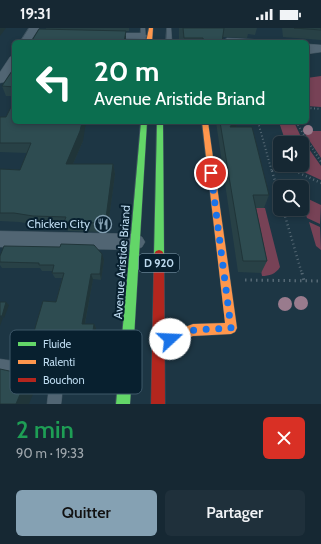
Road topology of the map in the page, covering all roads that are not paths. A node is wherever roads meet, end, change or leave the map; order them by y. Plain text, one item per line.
1 (34, 28) edge
2 (151, 28) edge
3 (161, 28) edge
4 (169, 28) edge
5 (90, 35) edge
6 (144, 37) edge
7 (26, 40) edge
8 (161, 40) edge
9 (169, 40) edge
10 (309, 46) edge
11 (321, 48) edge
12 (309, 51) edge
13 (12, 61) edge
14 (0, 80) edge
15 (12, 81) edge
16 (144, 124) edge
17 (160, 124) edge
18 (205, 124) edge
19 (0, 239) edge
20 (136, 242) junction
21 (129, 330) edge
22 (159, 343) junction
23 (0, 365) edge
24 (10, 367) edge
25 (54, 394) edge
26 (124, 394) edge
27 (54, 404) edge
28 (123, 404) edge
29 (158, 404) edge

1 - 7 street
2 - 6 main road
3 - 8 main road
4 - 9 lane
5 - 6 street
10 - 11 lane
11 - 12 street
13 - 14 street
14 - 15 street
16 - 20 main road, Avenue Aristide Briand / D 920
17 - 22 main road, D 920
18 - 22 main road
19 - 20 street
20 - 21 main road, Avenue Aristide Briand / D 920
22 - 29 main road, D 920
23 - 24 lane
25 - 27 lane
26 - 28 main road, Avenue Aristide Briand / D 920

